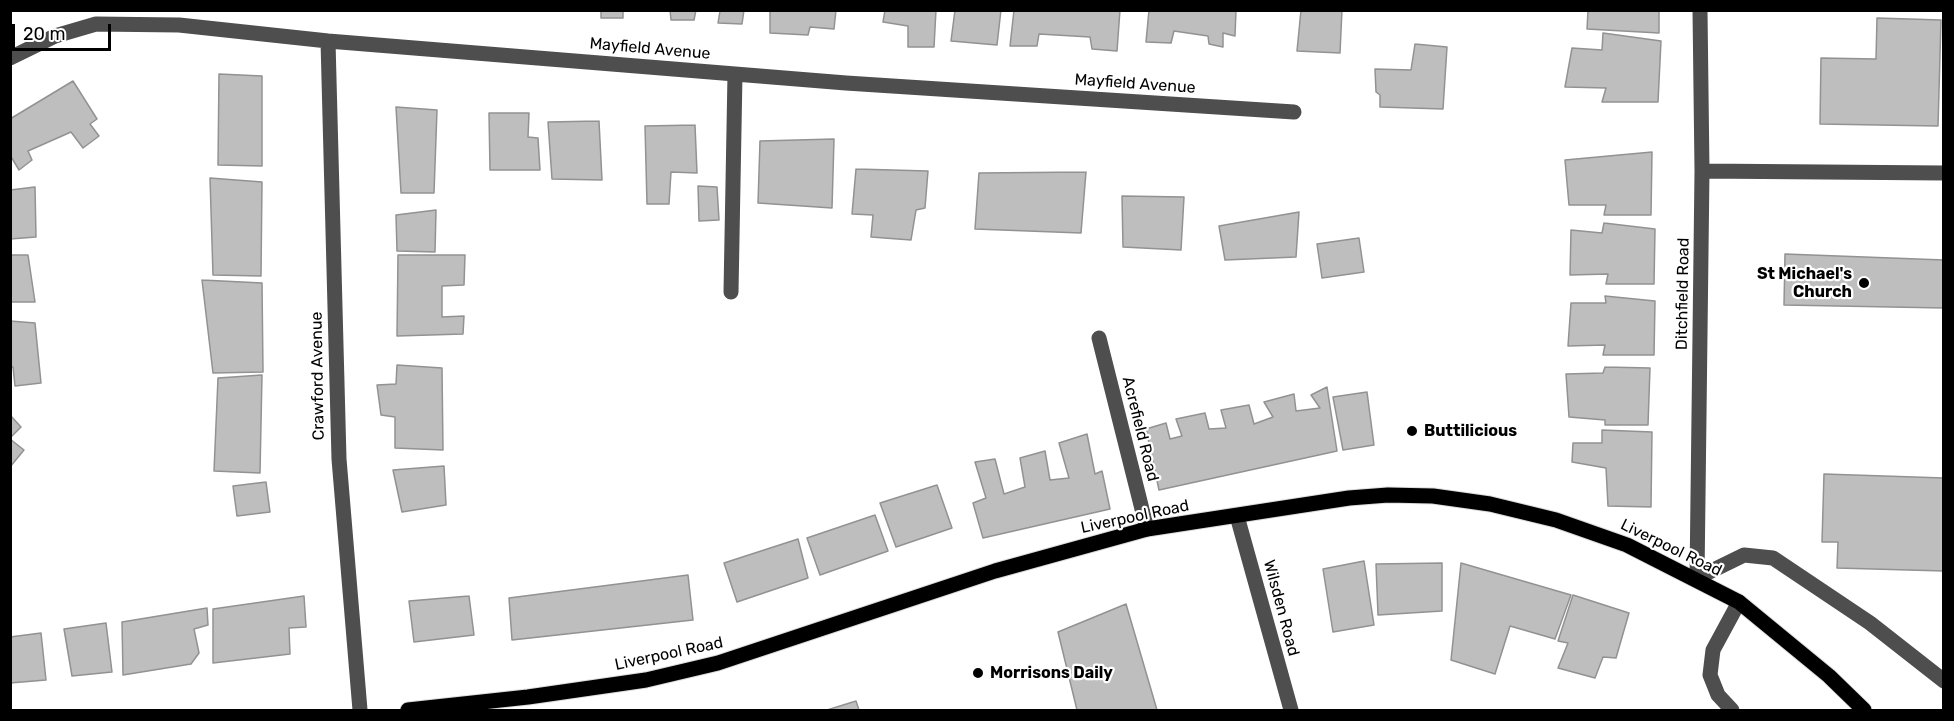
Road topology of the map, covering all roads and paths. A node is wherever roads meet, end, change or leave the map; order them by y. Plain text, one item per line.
1 (1700, 10) edge
2 (180, 18) edge
3 (328, 40) junction
4 (10, 58) edge
5 (735, 74) junction
6 (1294, 112) dead end
7 (1702, 171) junction
8 (1944, 173) edge
9 (731, 292) dead end
10 (1099, 338) dead end
11 (1237, 516) junction
12 (1147, 529) junction
13 (1697, 578) junction
14 (1738, 602) junction
15 (1944, 681) edge
16 (360, 711) edge
17 (408, 711) edge
18 (1291, 711) edge
19 (1732, 711) edge
20 (1864, 711) edge

1 - 7 street, Ditchfield Road
2 - 3 street, Mayfield Avenue
2 - 4 street, Mayfield Avenue
3 - 5 street, Mayfield Avenue
3 - 16 street, Crawford Avenue
5 - 6 street, Mayfield Avenue
5 - 9 street
7 - 8 street
7 - 13 street, Ditchfield Road
10 - 12 street, Acrefield Road
11 - 12 main road, Liverpool Road
11 - 13 main road, Liverpool Road
11 - 18 street, Wilsden Road
12 - 17 main road, Liverpool Road
13 - 14 main road, Liverpool Road
13 - 15 street
14 - 19 street
14 - 20 main road, Liverpool Road

